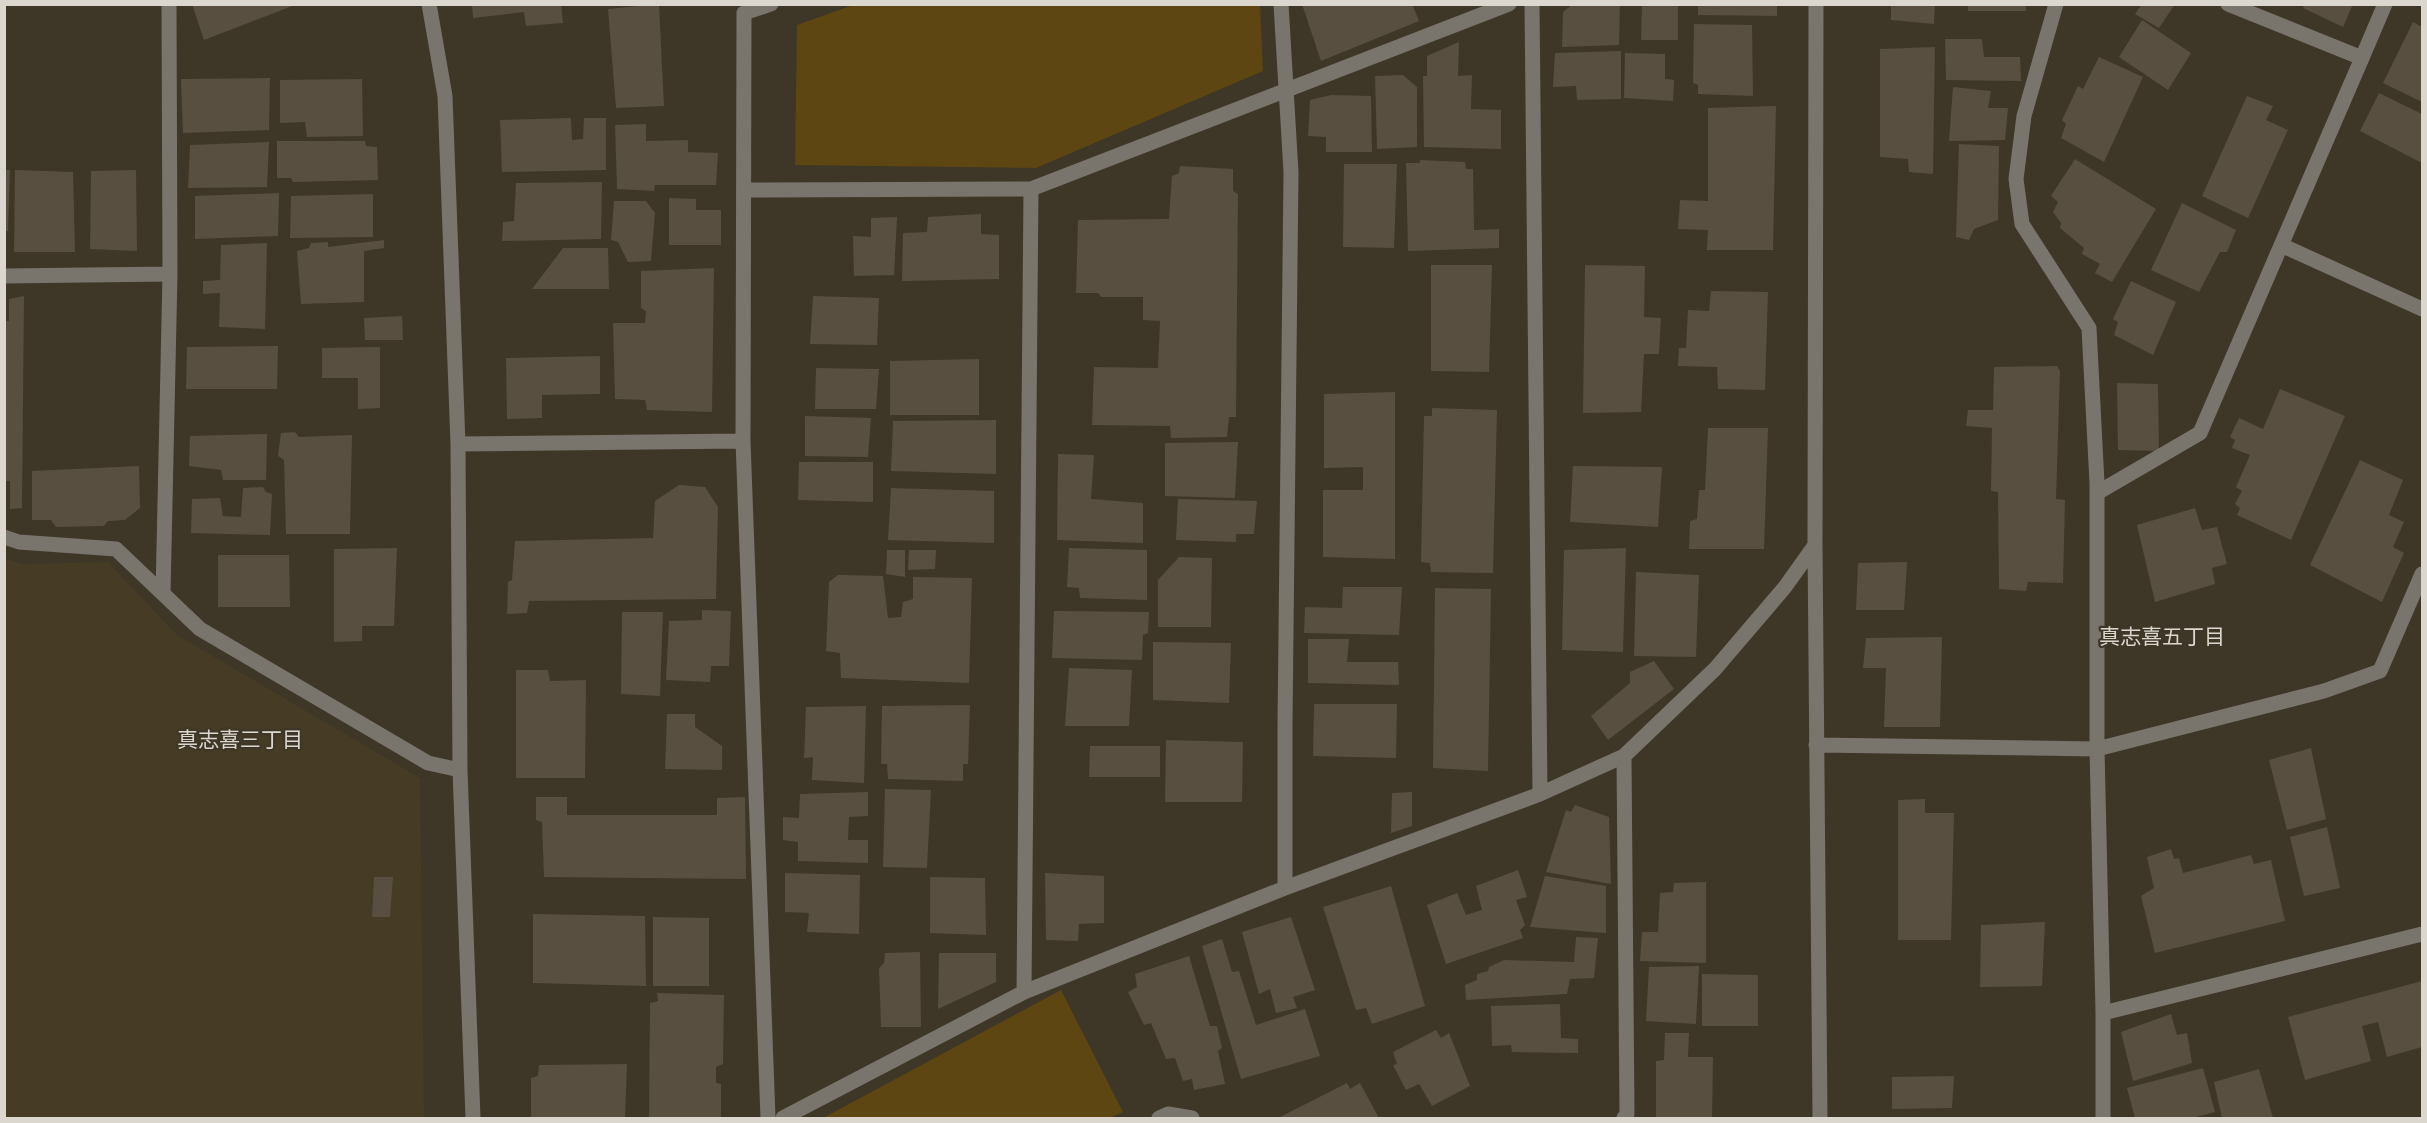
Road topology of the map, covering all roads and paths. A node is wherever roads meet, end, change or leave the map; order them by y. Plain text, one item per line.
1 (169, 4) edge
2 (429, 4) edge
3 (771, 4) edge
4 (1281, 4) edge
5 (1509, 4) edge
6 (1532, 4) edge
7 (1816, 4) edge
8 (2056, 4) edge
9 (2228, 4) edge
10 (2385, 4) edge
11 (2362, 58) junction
12 (1285, 90) junction
13 (744, 189) junction
14 (1031, 189) junction
15 (2282, 245) junction
16 (170, 274) junction
17 (4, 276) edge
18 (2422, 309) edge
19 (743, 441) junction
20 (458, 444) junction
21 (2097, 493) junction
22 (4, 537) edge
23 (1815, 545) junction
24 (2422, 574) edge
25 (163, 594) junction
26 (1816, 745) junction
27 (2097, 749) junction
28 (1624, 756) junction
29 (460, 770) junction
30 (1540, 794) junction
31 (1286, 888) junction
32 (2422, 934) edge
33 (1024, 993) junction
34 (2103, 1013) junction
35 (473, 1119) edge
36 (768, 1119) edge
37 (783, 1119) edge
38 (1159, 1119) edge
39 (1192, 1119) edge
40 (1624, 1119) edge
41 (1820, 1119) edge
42 (2103, 1119) edge

1 - 16 street
2 - 20 street
3 - 13 street
4 - 12 street
5 - 12 street
6 - 30 street
7 - 23 street
8 - 21 street
9 - 11 street
10 - 11 street
11 - 15 street
12 - 14 street
12 - 31 street
13 - 14 street
13 - 19 street
14 - 33 street
15 - 18 street
15 - 21 street
16 - 17 street
16 - 25 street
19 - 20 street
19 - 36 street
20 - 29 street
21 - 27 street
22 - 25 street
23 - 26 street
23 - 28 street
24 - 27 street
25 - 29 street
26 - 27 street
26 - 41 street
27 - 34 street
28 - 30 street
28 - 40 street
29 - 35 street
30 - 31 street
31 - 33 street
32 - 34 street
33 - 37 street
34 - 42 street
38 - 39 street

